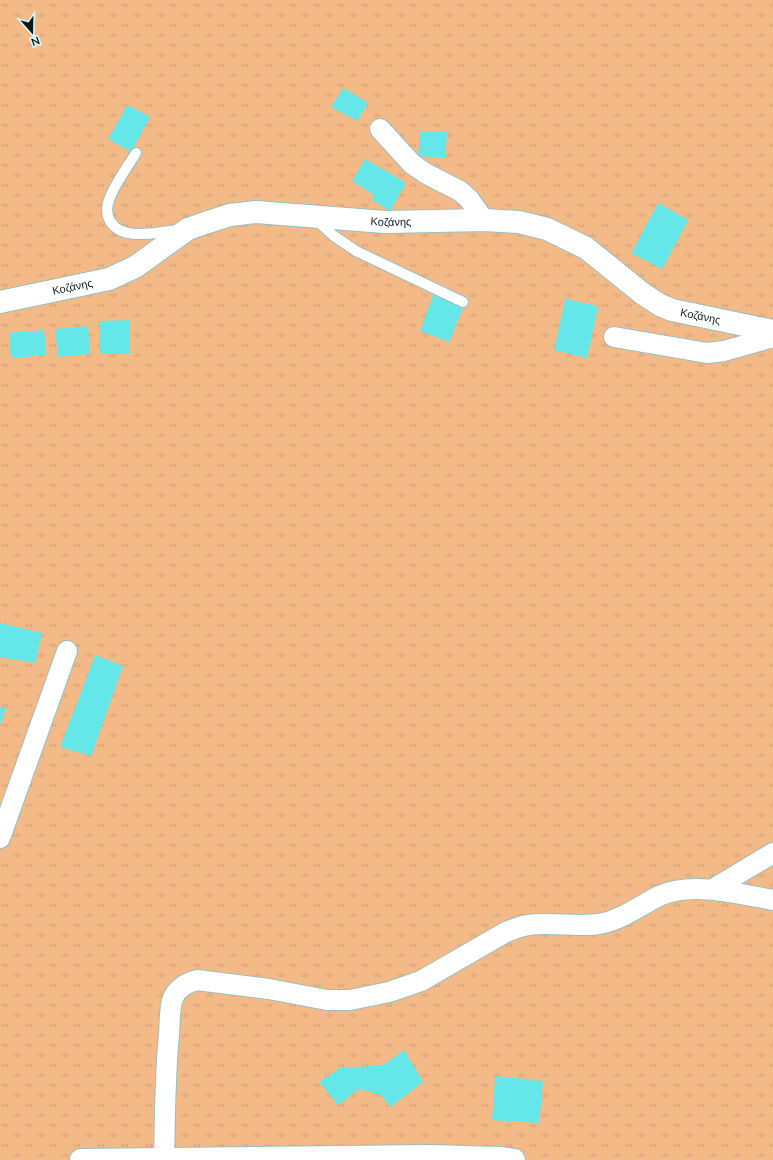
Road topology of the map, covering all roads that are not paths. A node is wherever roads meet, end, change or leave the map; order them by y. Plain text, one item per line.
1 (380, 129) dead end
2 (136, 153) dead end
3 (312, 216) junction
4 (484, 220) junction
5 (188, 229) junction
6 (0, 302) edge
7 (463, 302) dead end
8 (773, 331) edge
9 (614, 337) dead end
10 (773, 337) edge
11 (66, 651) dead end
12 (0, 838) edge
13 (773, 853) edge
14 (713, 889) junction
15 (773, 900) edge
16 (164, 1158) junction
17 (81, 1160) edge
18 (514, 1160) edge

1 - 4 street
2 - 5 lane
3 - 4 street, Κοζάνης
3 - 5 street, Κοζάνης
3 - 7 lane
4 - 8 street, Κοζάνης
5 - 6 street, Κοζάνης
9 - 10 street
11 - 12 street
13 - 14 street
14 - 15 street
14 - 16 street
16 - 17 street
16 - 18 street

